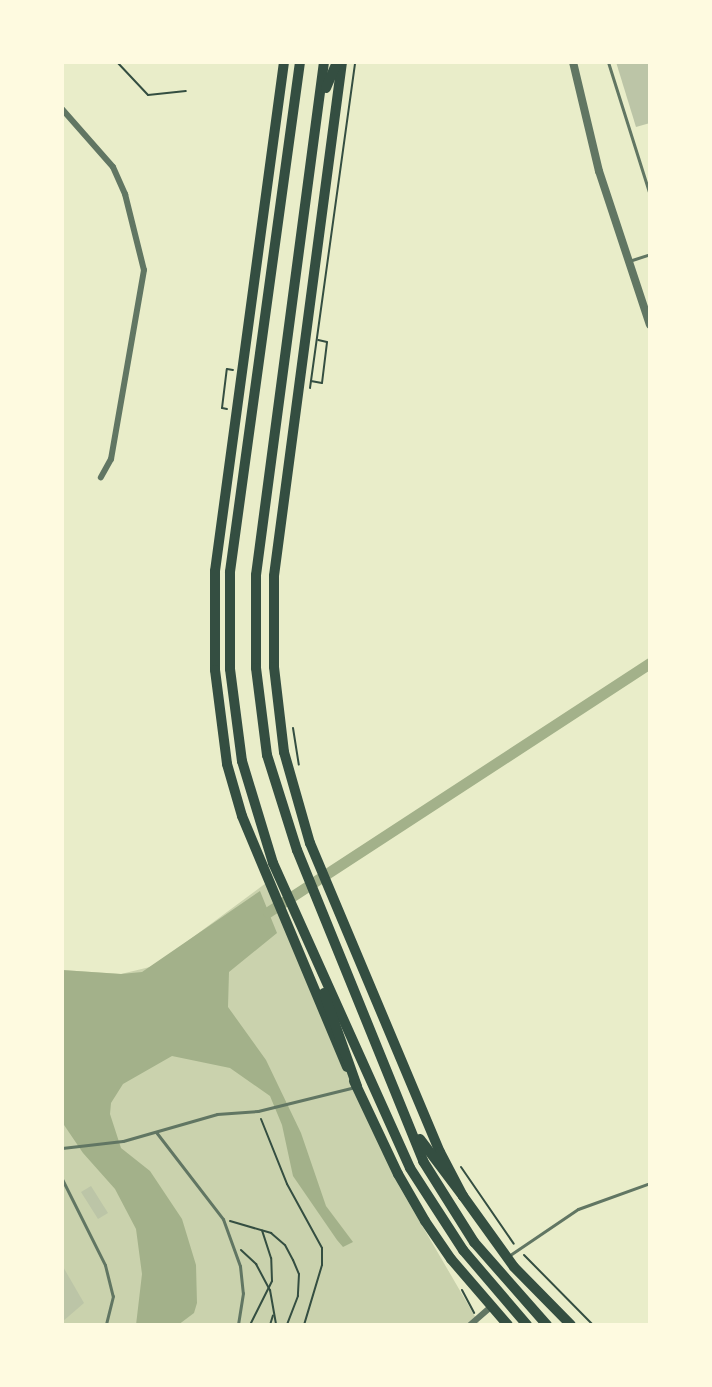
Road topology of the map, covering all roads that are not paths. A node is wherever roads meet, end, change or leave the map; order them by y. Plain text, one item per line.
1 (284, 62) edge
2 (300, 62) edge
3 (324, 62) edge
4 (340, 62) edge
5 (573, 62) edge
6 (608, 62) edge
7 (322, 97) junction
8 (62, 109) edge
9 (650, 195) edge
10 (650, 254) edge
11 (629, 262) junction
12 (648, 310) edge
13 (650, 325) edge
14 (101, 477) dead end
15 (304, 938) junction
16 (357, 1086) junction
17 (404, 1113) junction
18 (156, 1132) junction
19 (62, 1148) edge
20 (62, 1179) edge
21 (650, 1183) edge
22 (463, 1196) junction
23 (507, 1257) junction
24 (491, 1307) junction
25 (106, 1325) edge
26 (238, 1325) edge
27 (470, 1325) edge
28 (508, 1325) edge
29 (527, 1325) edge
30 (547, 1325) edge
31 (571, 1325) edge

1 - 16 main road
2 - 15 main road
3 - 7 main road
4 - 7 main road
4 - 22 main road
5 - 11 street
6 - 9 lane
7 - 17 main road
8 - 14 street
10 - 11 lane
11 - 12 street
12 - 13 street
15 - 16 main road
15 - 29 main road
16 - 18 lane
16 - 24 main road
17 - 22 main road
17 - 30 main road
18 - 19 lane
18 - 26 lane
20 - 25 lane
21 - 23 lane
22 - 23 main road
23 - 31 main road
24 - 27 street
24 - 28 main road

